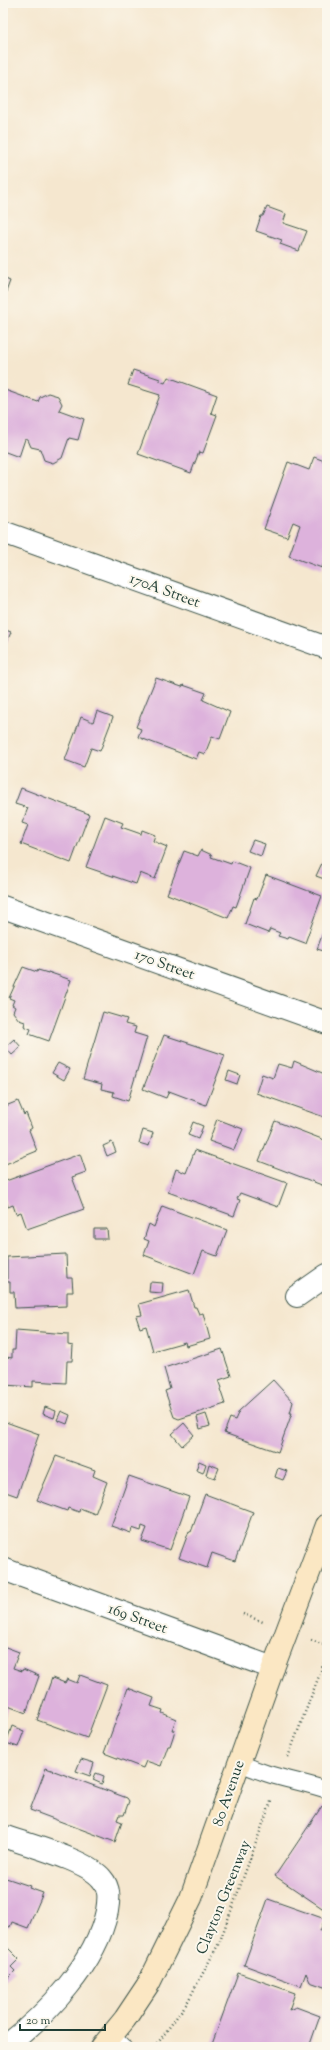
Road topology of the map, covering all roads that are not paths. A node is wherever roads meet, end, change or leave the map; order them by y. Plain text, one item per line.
1 (3, 532) edge
2 (327, 648) edge
3 (3, 907) edge
4 (327, 1022) edge
5 (327, 1275) edge
6 (297, 1296) dead end
7 (327, 1525) edge
8 (3, 1569) edge
9 (273, 1668) junction
10 (239, 1762) junction
11 (327, 1790) edge
12 (3, 1836) edge
13 (112, 2043) edge
14 (5, 2047) edge

1 - 2 street, 170A Street
3 - 4 street, 170 Street
5 - 6 street
7 - 9 main road, 80 Avenue
8 - 9 street, 169 Street
9 - 10 main road, 80 Avenue
10 - 11 lane
10 - 13 main road, 80 Avenue
12 - 14 street

